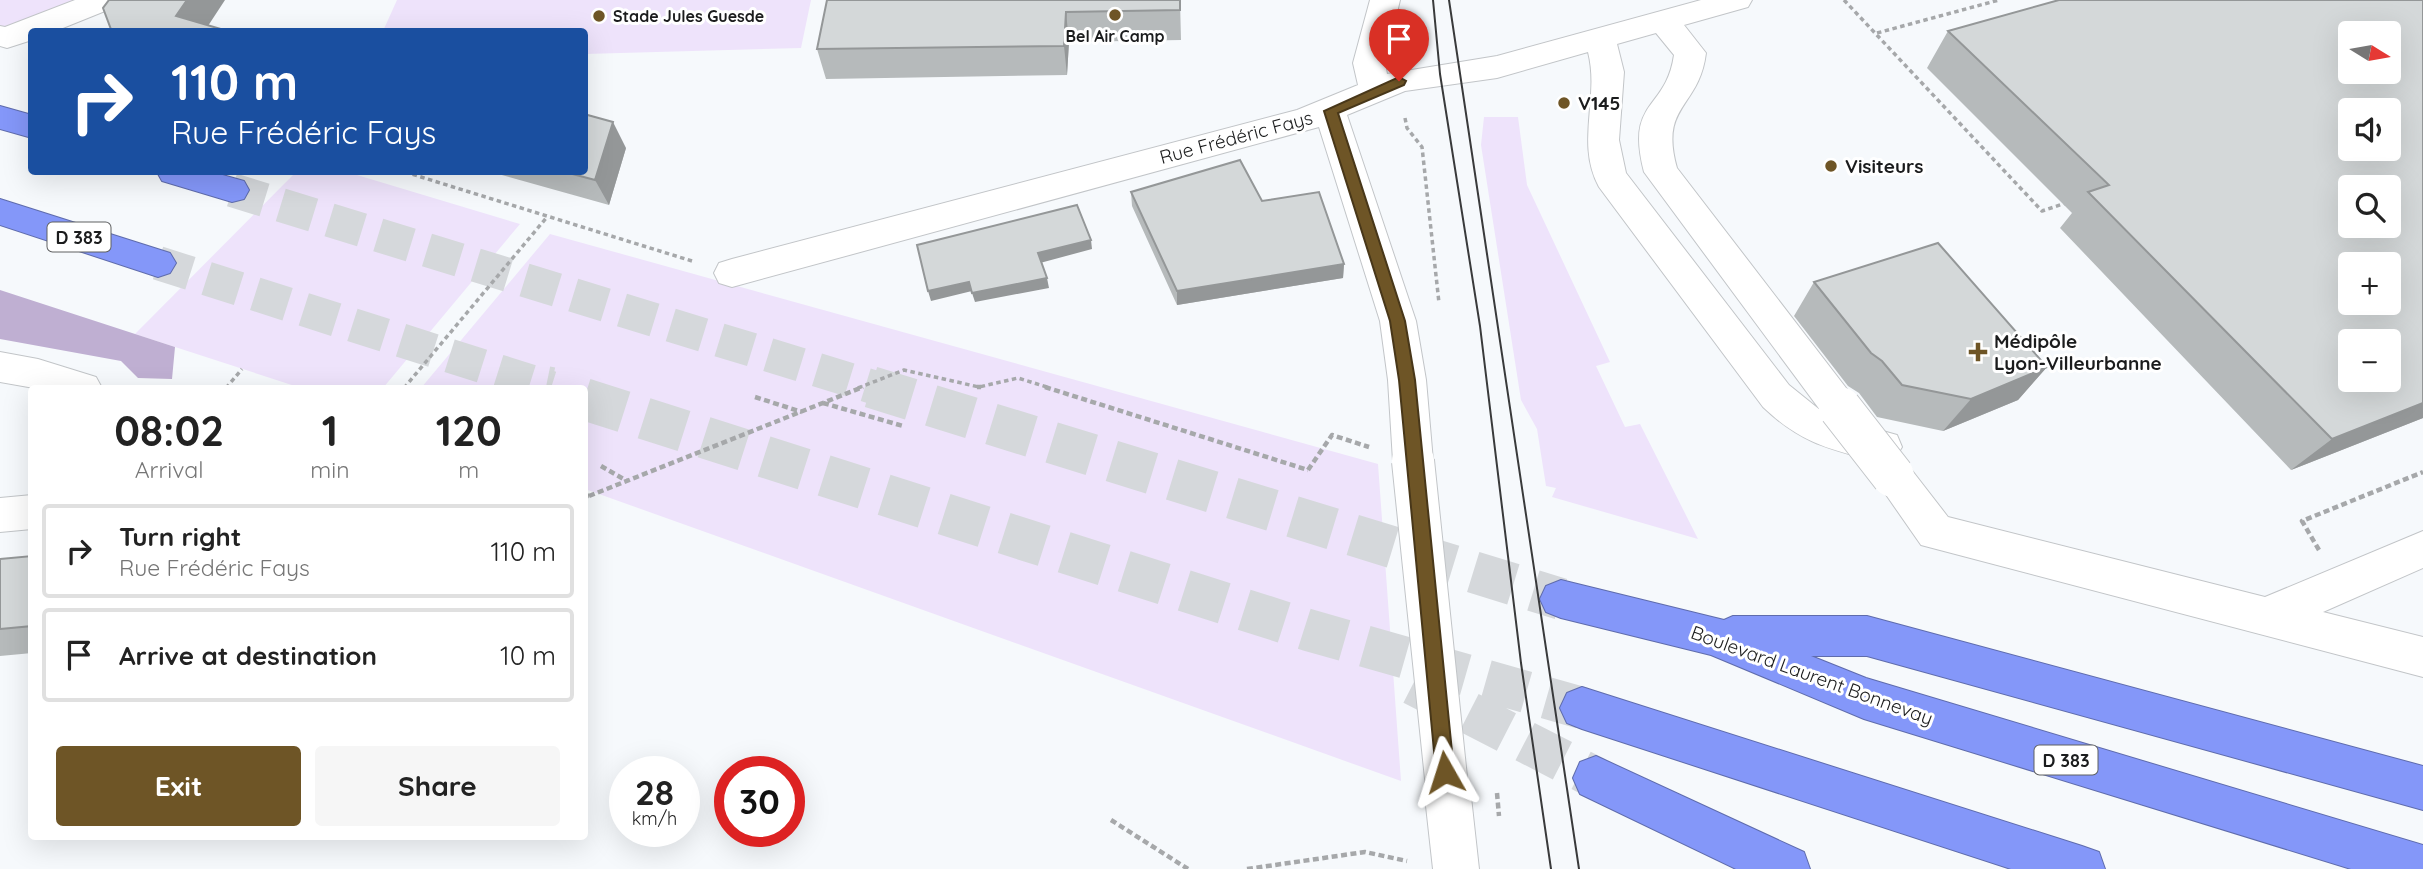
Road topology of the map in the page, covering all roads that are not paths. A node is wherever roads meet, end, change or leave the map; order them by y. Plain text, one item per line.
1 (104, 0) edge
2 (1385, 0) edge
3 (1737, 0) edge
4 (1662, 20) junction
5 (33, 28) edge
6 (28, 30) edge
7 (0, 36) edge
8 (1600, 39) junction
9 (1376, 92) junction
10 (1330, 111) junction
11 (0, 117) edge
12 (28, 126) edge
13 (184, 175) edge
14 (232, 190) tunnel mouth
15 (0, 212) edge
16 (158, 263) tunnel mouth
17 (732, 273) road end
18 (0, 367) edge
19 (73, 385) edge
20 (1897, 463) junction
21 (28, 512) edge
22 (0, 515) edge
23 (2423, 549) edge
24 (1561, 599) tunnel mouth
25 (2266, 617) junction
26 (1714, 636) junction
27 (2423, 657) edge
28 (1582, 708) tunnel mouth
29 (1596, 778) tunnel mouth
30 (2423, 788) edge
31 (1436, 866) edge
32 (2423, 868) edge
33 (1787, 869) edge
34 (2082, 869) edge

1 - 5 street
2 - 9 street
3 - 4 street, Rue Frédéric Fays
4 - 8 street, Rue Frédéric Fays
4 - 20 street, bridge
6 - 7 street
8 - 9 street, Rue Frédéric Fays
8 - 20 street
9 - 10 street, Rue Frédéric Fays
10 - 17 street, Rue Frédéric Fays
10 - 31 street, bridge
11 - 12 highway
13 - 14 highway
15 - 16 highway, D 383
18 - 19 street
20 - 25 street
21 - 22 street
23 - 25 street
24 - 26 highway, Boulevard Laurent Bonnevay / D 383
25 - 27 street
26 - 30 highway
26 - 32 highway, Boulevard Laurent Bonnevay / D 383
28 - 34 highway
29 - 33 highway

